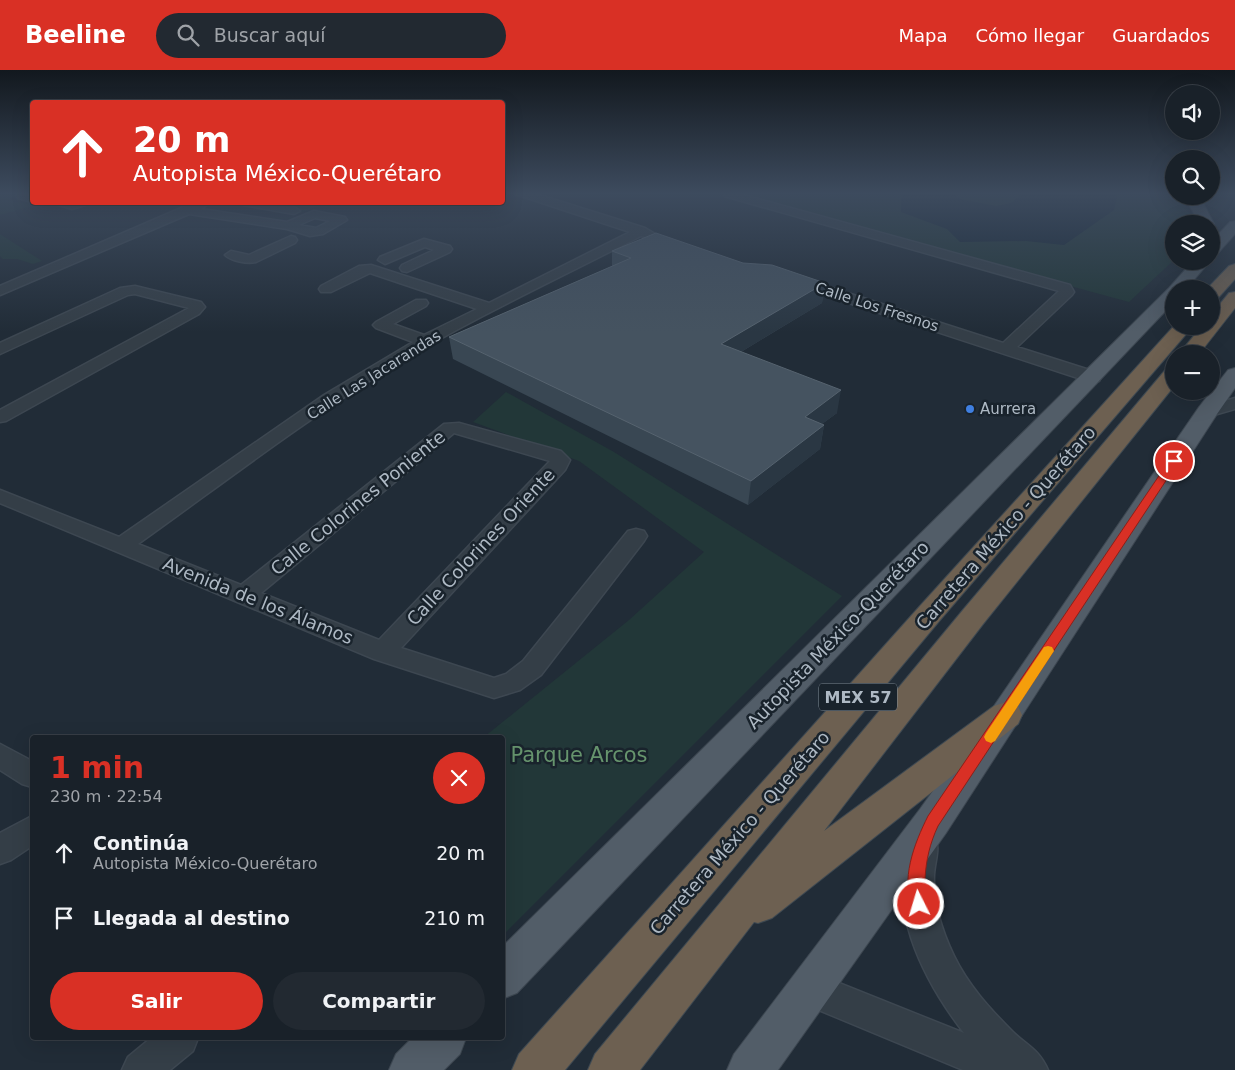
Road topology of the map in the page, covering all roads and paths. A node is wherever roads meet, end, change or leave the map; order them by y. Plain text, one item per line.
1 (120, 239) edge
2 (286, 239) edge
3 (626, 239) edge
4 (888, 239) edge
5 (247, 246) dead end
6 (407, 268) dead end
7 (1235, 268) edge
8 (1194, 270) edge
9 (387, 274) junction
10 (788, 278) edge
11 (1185, 280) edge
12 (371, 282) dead end
13 (1220, 285) edge
14 (0, 290) edge
15 (348, 293) dead end
16 (1235, 297) edge
17 (1165, 301) edge
18 (421, 302) dead end
19 (498, 304) junction
20 (1176, 335) edge
21 (425, 341) junction
22 (1196, 345) edge
23 (0, 349) edge
24 (1006, 349) junction
25 (1235, 374) edge
26 (1093, 376) junction
27 (1165, 383) edge
28 (1221, 407) edge
29 (0, 417) edge
30 (506, 441) joint
31 (0, 496) edge
32 (636, 536) dead end
33 (122, 545) junction
34 (243, 596) junction
35 (382, 652) junction
36 (1006, 715) junction
37 (0, 756) edge
38 (30, 774) edge
39 (933, 821) junction
40 (30, 831) edge
41 (0, 850) edge
42 (725, 929) junction
43 (505, 975) edge
44 (809, 989) junction
45 (178, 1040) edge
46 (442, 1040) edge
47 (141, 1070) edge
48 (412, 1070) edge
49 (535, 1070) edge
50 (611, 1070) edge
51 (750, 1070) edge
52 (1009, 1070) edge
53 (1029, 1070) edge

1 - 14 street
2 - 5 street
3 - 19 street, Calle Las Jacarandas
4 - 24 street
6 - 19 street
7 - 13 highway
8 - 11 main road, Autopista México-Querétaro
9 - 12 street
9 - 15 street
9 - 19 street
10 - 24 street, Calle Los Fresnos
16 - 22 highway
17 - 26 main road, Autopista México-Querétaro
18 - 21 street
19 - 21 street, Calle Las Jacarandas
20 - 49 highway, Carretera México - Querétaro / MEX 57
21 - 33 street, Calle Las Jacarandas
23 - 29 street
24 - 26 street, Calle Los Fresnos
25 - 28 main road
26 - 43 main road, Autopista México-Querétaro
27 - 42 highway, Carretera México - Querétaro / MEX 57
28 - 36 main road
30 - 34 street, Calle Colorines Poniente
30 - 35 street, Calle Colorines Oriente
31 - 33 street, Avenida de los Álamos
32 - 35 street, Avenida de los Álamos
33 - 34 street, Avenida de los Álamos
34 - 35 street, Avenida de los Álamos
36 - 39 main road
36 - 42 highway
37 - 38 street
39 - 44 main road
39 - 53 street
40 - 41 street
42 - 50 highway, Carretera México - Querétaro / MEX 57
44 - 51 main road
44 - 52 street
45 - 47 street
46 - 48 main road

